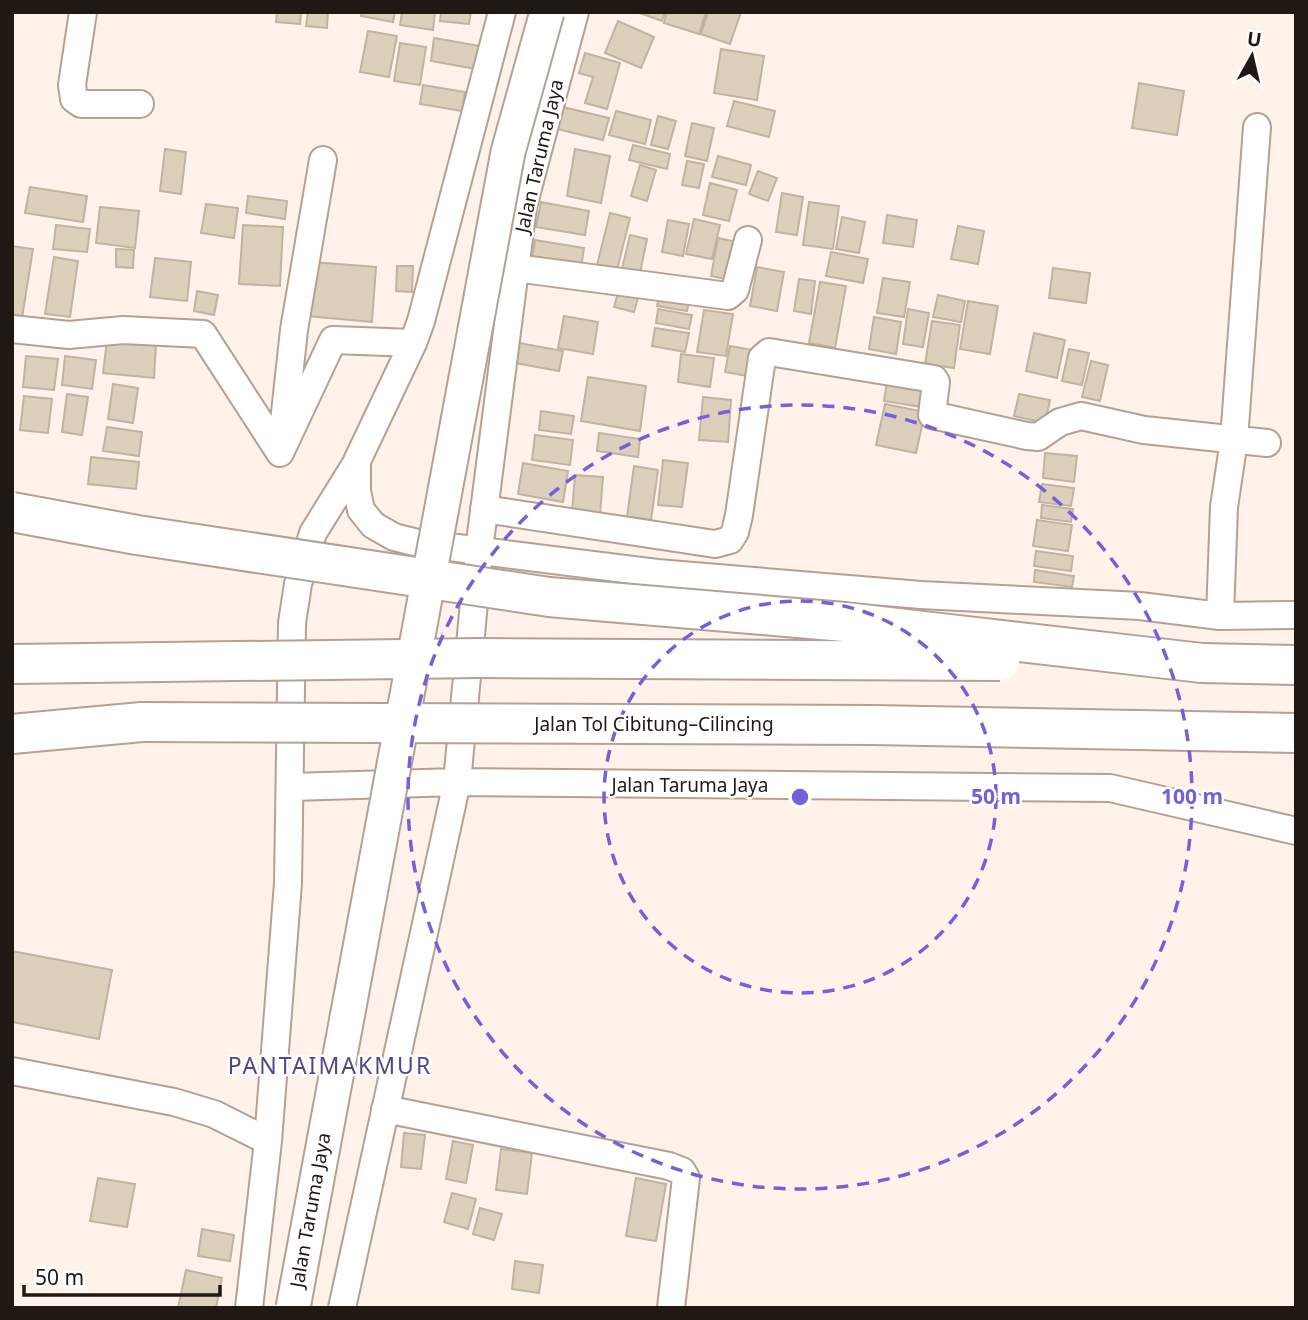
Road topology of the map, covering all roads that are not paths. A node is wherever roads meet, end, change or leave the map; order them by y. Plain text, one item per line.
1 (83, 12) edge
2 (502, 12) edge
3 (547, 12) edge
4 (575, 12) edge
5 (140, 104) dead end
6 (1257, 128) dead end
7 (323, 160) dead end
8 (748, 240) dead end
9 (515, 268) junction
10 (12, 329) edge
11 (413, 344) junction
12 (1234, 440) junction
13 (1268, 443) dead end
14 (280, 453) junction
15 (357, 461) junction
16 (484, 509) junction
17 (12, 512) edge
18 (479, 550) junction
19 (1220, 615) junction
20 (1296, 615) edge
21 (1202, 663) junction
22 (12, 664) edge
23 (1296, 665) edge
24 (142, 722) junction
25 (12, 723) edge
26 (1296, 733) edge
27 (12, 734) edge
28 (457, 782) junction
29 (291, 787) junction
30 (1296, 831) edge
31 (12, 1071) edge
32 (385, 1109) junction
33 (268, 1141) junction
34 (249, 1308) edge
35 (293, 1308) edge
36 (342, 1308) edge
37 (671, 1308) edge

1 - 5 street
2 - 11 street
3 - 35 main road, Jalan Taruma Jaya, bridge
4 - 9 street, Jalan Taruma Jaya
6 - 12 street
7 - 14 street
8 - 9 street
9 - 16 street, Jalan Taruma Jaya
10 - 14 street
11 - 14 street
11 - 15 street
12 - 13 street
12 - 16 street
12 - 19 street
15 - 18 street
15 - 29 street
16 - 18 street, Jalan Taruma Jaya
17 - 21 highway, bridge
18 - 19 street
18 - 28 street, Jalan Taruma Jaya
19 - 20 street
21 - 22 highway, bridge
21 - 23 highway
24 - 25 highway, Jalan Tol Cibitung–Cilincing
24 - 26 highway, Jalan Tol Cibitung–Cilincing, bridge
24 - 27 highway
28 - 29 street, Jalan Taruma Jaya
28 - 30 street, Jalan Taruma Jaya
28 - 32 street, Jalan Taruma Jaya
29 - 33 street
31 - 33 street
32 - 36 street, Jalan Taruma Jaya
32 - 37 street
33 - 34 street

